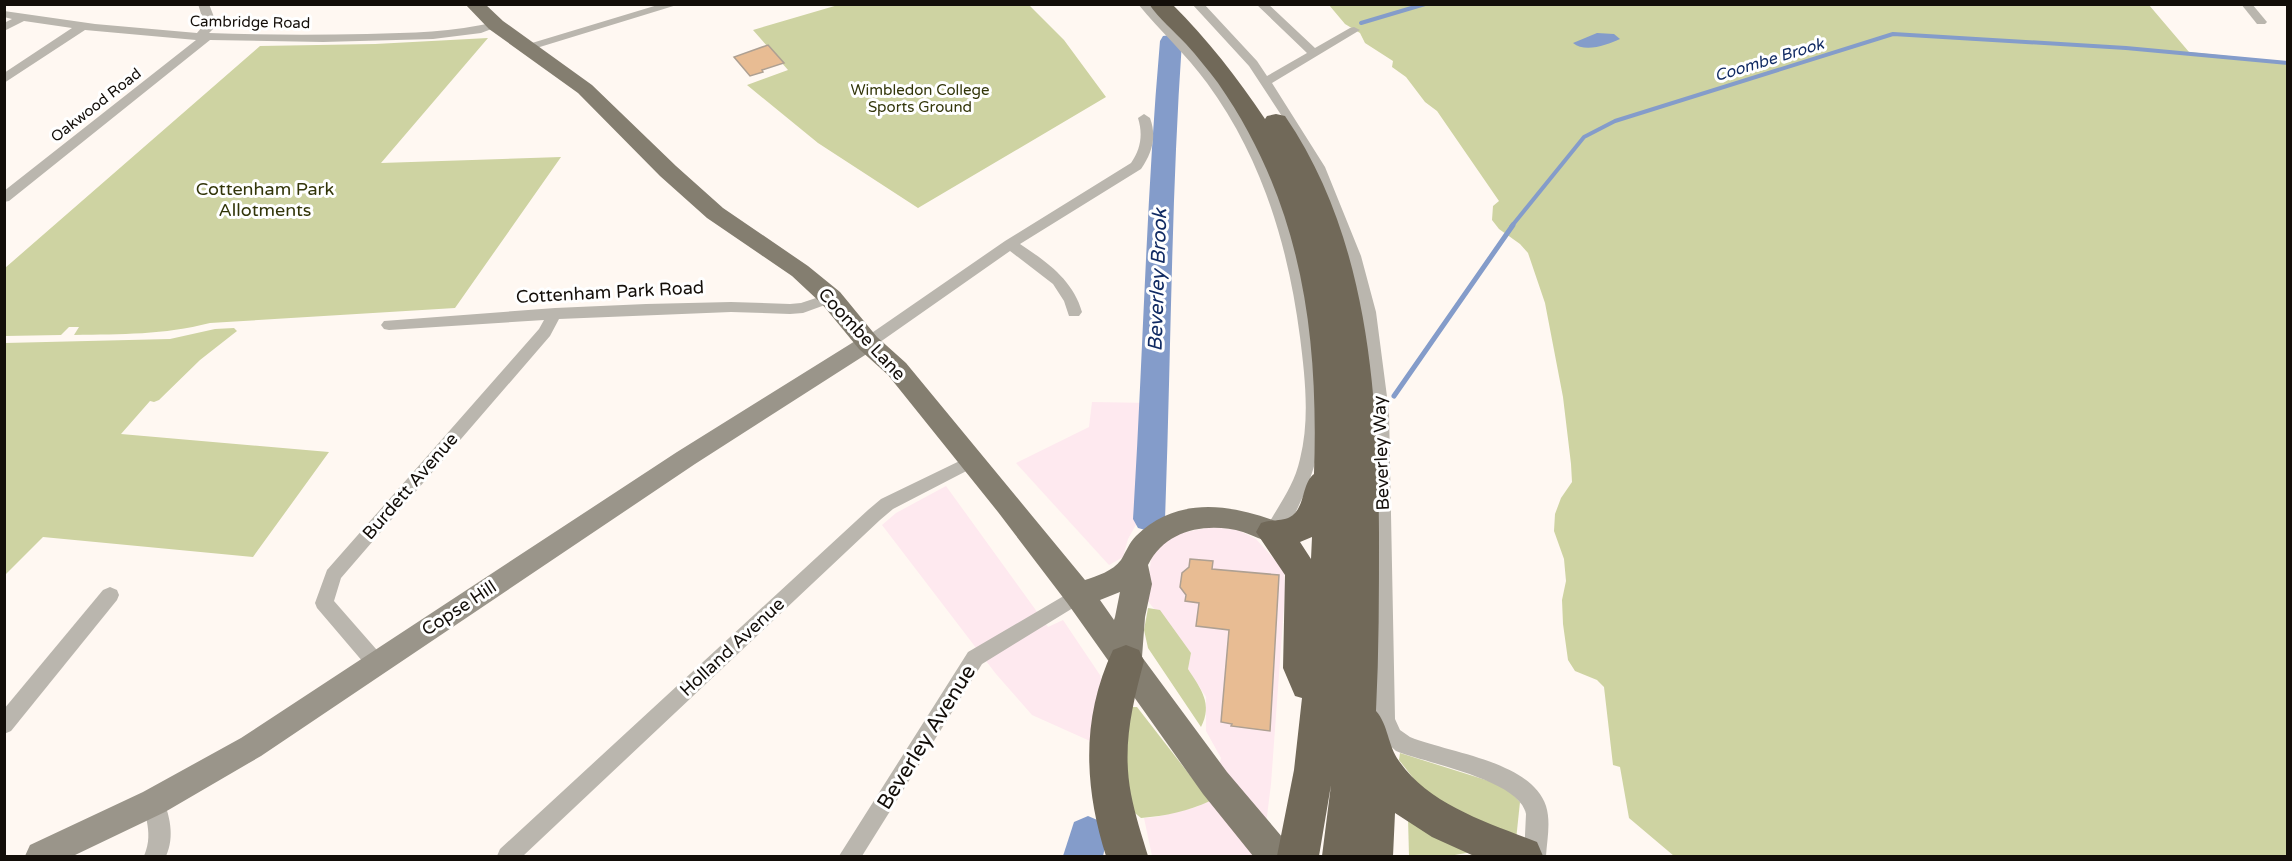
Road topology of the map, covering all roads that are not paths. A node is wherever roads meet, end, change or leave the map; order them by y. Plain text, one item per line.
1 (202, 4) edge
2 (474, 4) edge
3 (675, 4) edge
4 (1143, 4) edge
5 (1159, 4) edge
6 (1183, 4) edge
7 (1197, 4) edge
8 (1261, 4) edge
9 (2246, 4) edge
10 (4, 14) edge
11 (23, 17) junction
12 (2260, 22) dead end
13 (495, 25) junction
14 (82, 27) junction
15 (4, 28) edge
16 (1354, 30) dead end
17 (203, 37) junction
18 (526, 48) junction
19 (1314, 52) junction
20 (4, 79) edge
21 (1266, 81) junction
22 (1144, 118) dead end
23 (4, 198) edge
24 (1010, 244) junction
25 (831, 298) junction
26 (1074, 312) dead end
27 (555, 313) junction
28 (389, 325) dead end
29 (868, 342) junction
30 (1331, 442) junction
31 (972, 461) junction
32 (1273, 532) junction
33 (1134, 566) junction
34 (110, 595) dead end
35 (1078, 595) junction
36 (1126, 661) junction
37 (376, 663) junction
38 (1319, 716) junction
39 (4, 725) edge
40 (1363, 763) junction
41 (154, 802) junction
42 (41, 856) edge
43 (155, 856) edge
44 (508, 856) edge
45 (850, 856) edge
46 (1127, 856) edge
47 (1275, 856) edge
48 (1298, 856) edge
49 (1343, 856) edge
50 (1372, 856) edge
51 (1522, 856) edge
52 (1535, 856) edge

1 - 17 street
2 - 13 main road, Coombe Lane
3 - 18 street
4 - 32 street
5 - 30 highway
6 - 40 highway, Beverley Way
7 - 21 street, Beverley Way
8 - 19 street
9 - 12 street
10 - 11 street, Cambridge Road
11 - 14 street, Cambridge Road
11 - 15 street
13 - 17 street, Cambridge Road
13 - 18 main road, Coombe Lane
14 - 17 street, Cambridge Road
14 - 20 street
16 - 19 street
17 - 23 street, Oakwood Road
18 - 25 main road, Coombe Lane
19 - 21 street
21 - 52 street, Beverley Way
22 - 24 street
24 - 26 street
24 - 29 street
25 - 27 street, Cottenham Park Road
25 - 29 main road, Coombe Lane
27 - 28 street, Cottenham Park Road
27 - 37 street, Burdett Avenue
29 - 31 main road, Coombe Lane
29 - 37 street, Copse Hill
30 - 32 highway
30 - 38 highway
31 - 35 main road, Coombe Lane
31 - 44 street, Holland Avenue
32 - 33 main road
32 - 38 highway
33 - 35 main road
33 - 36 main road
34 - 39 street
35 - 36 main road, Coombe Lane
35 - 45 street, Beverley Avenue
36 - 46 highway
36 - 47 main road, Coombe Lane
37 - 41 street, Copse Hill
38 - 48 highway
40 - 49 highway
40 - 50 highway
40 - 51 highway
41 - 42 street, Copse Hill
41 - 43 street

